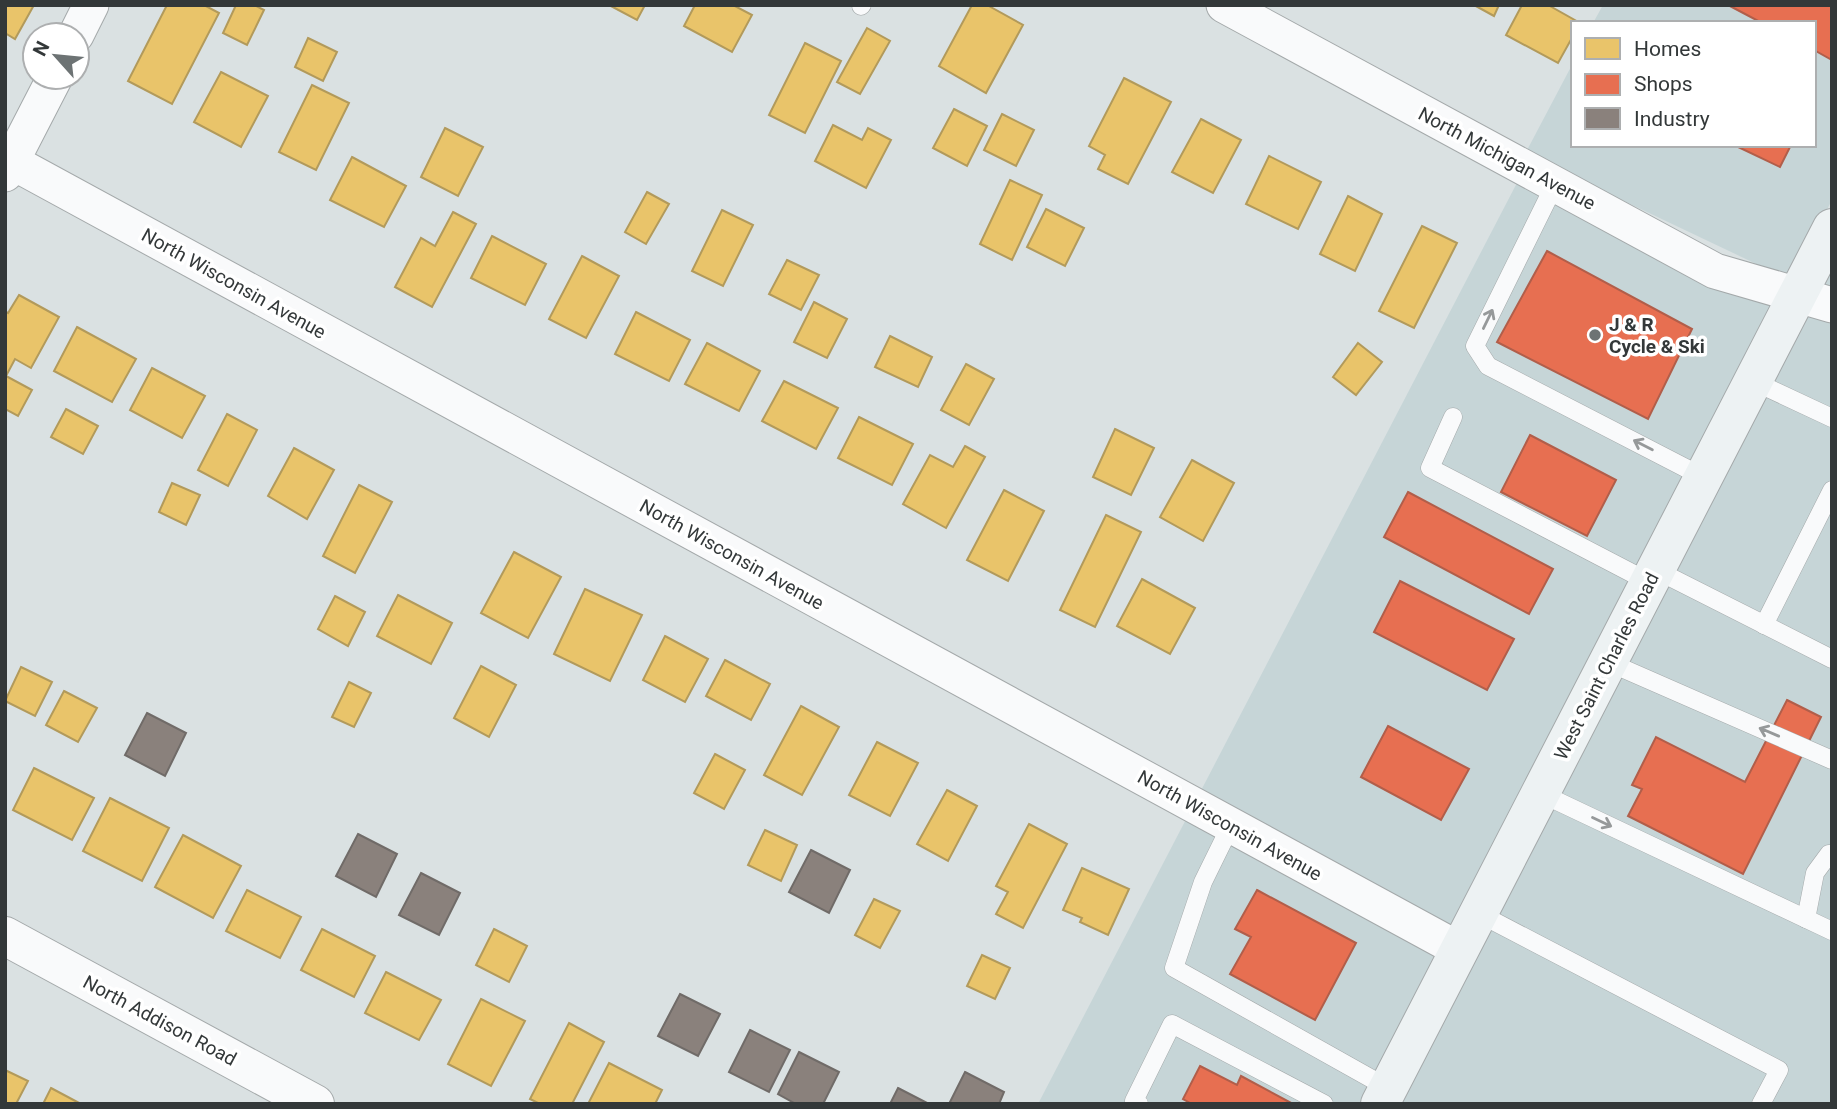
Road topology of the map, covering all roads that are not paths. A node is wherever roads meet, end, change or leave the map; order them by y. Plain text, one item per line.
1 (91, 5) edge
2 (1224, 5) edge
3 (83, 21) edge
4 (47, 91) edge
5 (7, 164) edge
6 (1555, 184) junction
7 (1832, 228) edge
8 (1815, 300) edge
9 (1753, 380) junction
10 (1453, 417) dead end
11 (1832, 418) edge
12 (1703, 477) junction
13 (1832, 490) edge
14 (1653, 576) junction
15 (1764, 625) junction
16 (1832, 659) edge
17 (1608, 663) junction
18 (1832, 760) edge
19 (1540, 793) junction
20 (1231, 825) junction
21 (1832, 854) edge
22 (1478, 913) junction
23 (1807, 919) junction
24 (1832, 931) edge
25 (5, 936) edge
26 (1460, 950) junction
27 (1387, 1098) edge
28 (315, 1104) edge
29 (1139, 1104) edge
30 (1324, 1104) edge
31 (1761, 1104) edge

1 - 3 street
2 - 6 street, North Michigan Avenue
4 - 5 street
5 - 20 street, North Wisconsin Avenue
6 - 8 street, North Michigan Avenue
12 -> 6 lane
7 - 8 main road, West Saint Charles Road
8 - 9 main road, West Saint Charles Road
9 - 11 lane
9 - 12 main road, West Saint Charles Road
10 - 14 lane
12 - 14 main road, West Saint Charles Road
13 - 15 lane
14 - 15 lane
14 - 17 main road, West Saint Charles Road
15 - 16 lane
18 -> 17 lane
17 - 19 main road, West Saint Charles Road
19 - 22 main road, West Saint Charles Road
19 -> 23 lane
20 - 26 street, North Wisconsin Avenue
20 - 27 lane
21 - 23 lane
22 - 26 main road, West Saint Charles Road
22 - 31 lane
23 - 24 lane
25 - 28 street, North Addison Road
26 - 27 main road, West Saint Charles Road
29 - 30 lane

